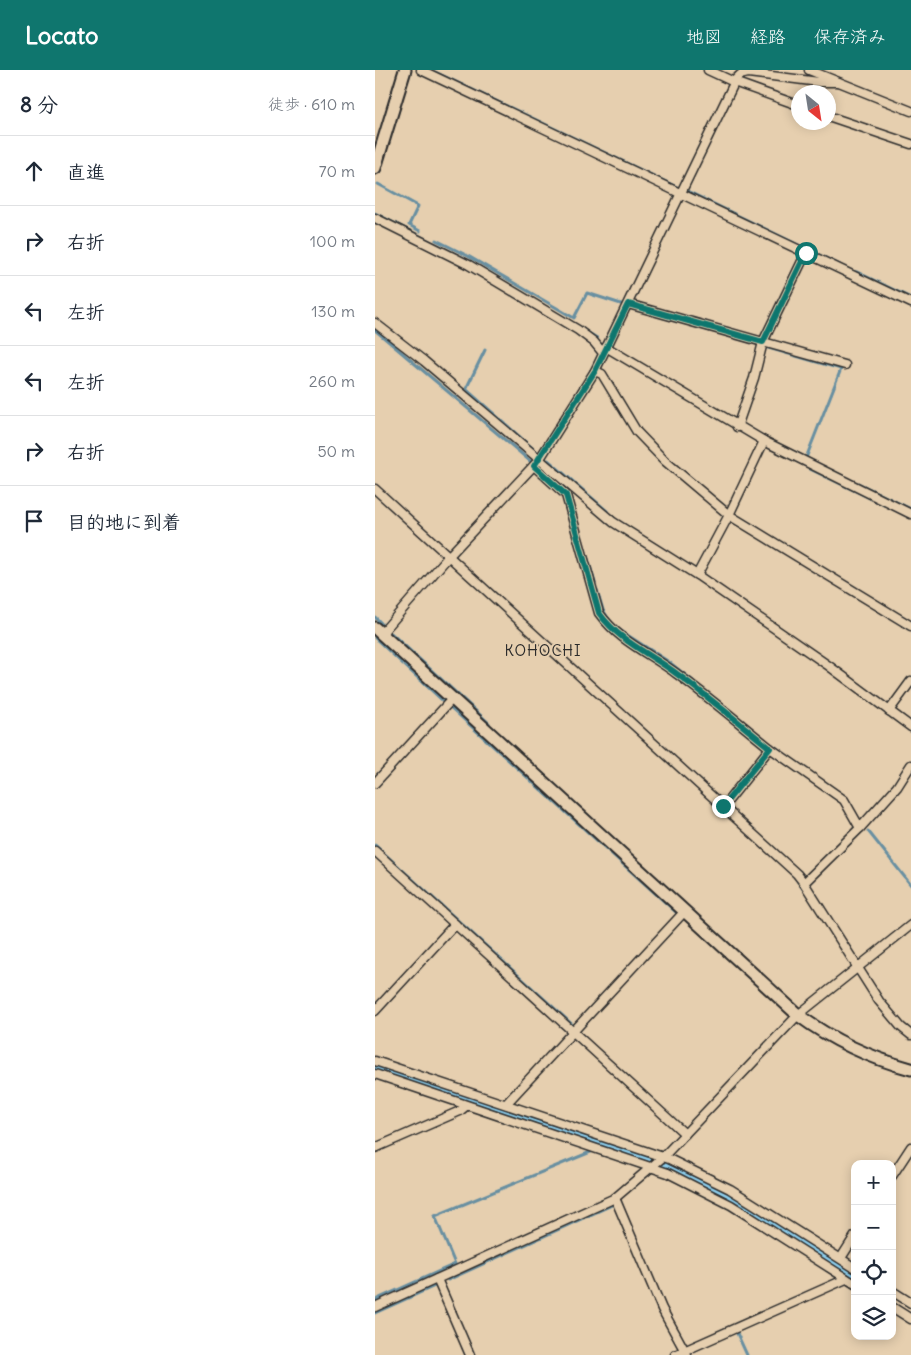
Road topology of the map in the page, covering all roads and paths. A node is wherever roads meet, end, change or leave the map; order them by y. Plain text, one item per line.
1 (405, 70) edge
2 (421, 70) edge
3 (708, 70) edge
4 (809, 70) edge
5 (734, 82) junction
6 (838, 82) junction
7 (791, 102) edge
8 (911, 111) edge
9 (836, 118) edge
10 (911, 144) edge
11 (375, 168) edge
12 (681, 194) junction
13 (375, 218) edge
14 (806, 253) junction
15 (911, 303) edge
16 (628, 304) junction
17 (375, 323) edge
18 (763, 342) junction
19 (605, 350) junction
20 (845, 365) dead end
21 (595, 371) junction
22 (737, 427) junction
23 (764, 441) junction
24 (536, 463) junction
25 (375, 489) edge
26 (911, 514) edge
27 (729, 515) junction
28 (449, 556) junction
29 (697, 575) junction
30 (911, 626) edge
31 (378, 631) edge
32 (911, 681) edge
33 (453, 698) junction
34 (889, 711) junction
35 (911, 727) edge
36 (770, 748) junction
37 (911, 765) edge
38 (375, 783) edge
39 (723, 806) junction
40 (860, 828) junction
41 (375, 851) edge
42 (804, 883) junction
43 (685, 911) junction
44 (455, 924) junction
45 (911, 925) edge
46 (857, 968) junction
47 (375, 1011) edge
48 (799, 1015) junction
49 (573, 1032) junction
50 (911, 1035) edge
51 (375, 1061) edge
52 (911, 1069) edge
53 (375, 1074) edge
54 (506, 1104) junction
55 (466, 1106) junction
56 (685, 1134) junction
57 (911, 1146) edge
58 (375, 1148) edge
59 (662, 1158) junction
60 (652, 1166) junction
61 (896, 1170) edge
62 (615, 1198) junction
63 (851, 1242) edge
64 (841, 1258) junction
65 (851, 1265) edge
66 (437, 1279) junction
67 (846, 1279) junction
68 (851, 1282) edge
69 (896, 1294) edge
70 (911, 1303) edge
71 (375, 1308) edge
72 (896, 1310) edge
73 (911, 1319) edge
74 (686, 1353) edge
75 (470, 1355) edge
76 (675, 1355) edge

1 - 11 street
2 - 12 street
3 - 5 street
4 - 6 street
5 - 6 street
5 - 7 street
5 - 12 street
6 - 8 street
9 - 10 street
12 - 14 street
12 - 16 street
13 - 19 street
14 - 15 street
14 - 18 street
16 - 18 street
16 - 19 street
17 - 24 street
18 - 20 street
18 - 22 street
19 - 21 street
19 - 22 street
21 - 24 street
21 - 27 street
22 - 23 street
23 - 26 street
23 - 27 street
24 - 28 street
24 - 29 street
24 - 36 street
25 - 28 street
27 - 29 street
27 - 30 street
28 - 31 street
28 - 39 street
29 - 34 street
31 - 33 street
32 - 34 street
33 - 38 street
33 - 43 street
34 - 35 street
36 - 39 street
36 - 40 street
37 - 40 street
39 - 42 street
40 - 42 street
41 - 44 street
42 - 46 street
43 - 48 street
43 - 49 street
44 - 47 street
44 - 49 street
45 - 46 street
46 - 48 street
46 - 50 street
48 - 52 street
48 - 56 street
49 - 54 street
49 - 56 street
51 - 54 street
53 - 55 street
54 - 59 street
55 - 58 street
55 - 60 street
56 - 59 street
57 - 61 street
59 - 60 street
59 - 64 street
60 - 62 street
60 - 67 street
62 - 66 street
62 - 74 street
63 - 64 street
64 - 65 street
66 - 71 street
66 - 75 street
67 - 68 street
67 - 74 street
69 - 70 street
72 - 73 street
74 - 76 street

